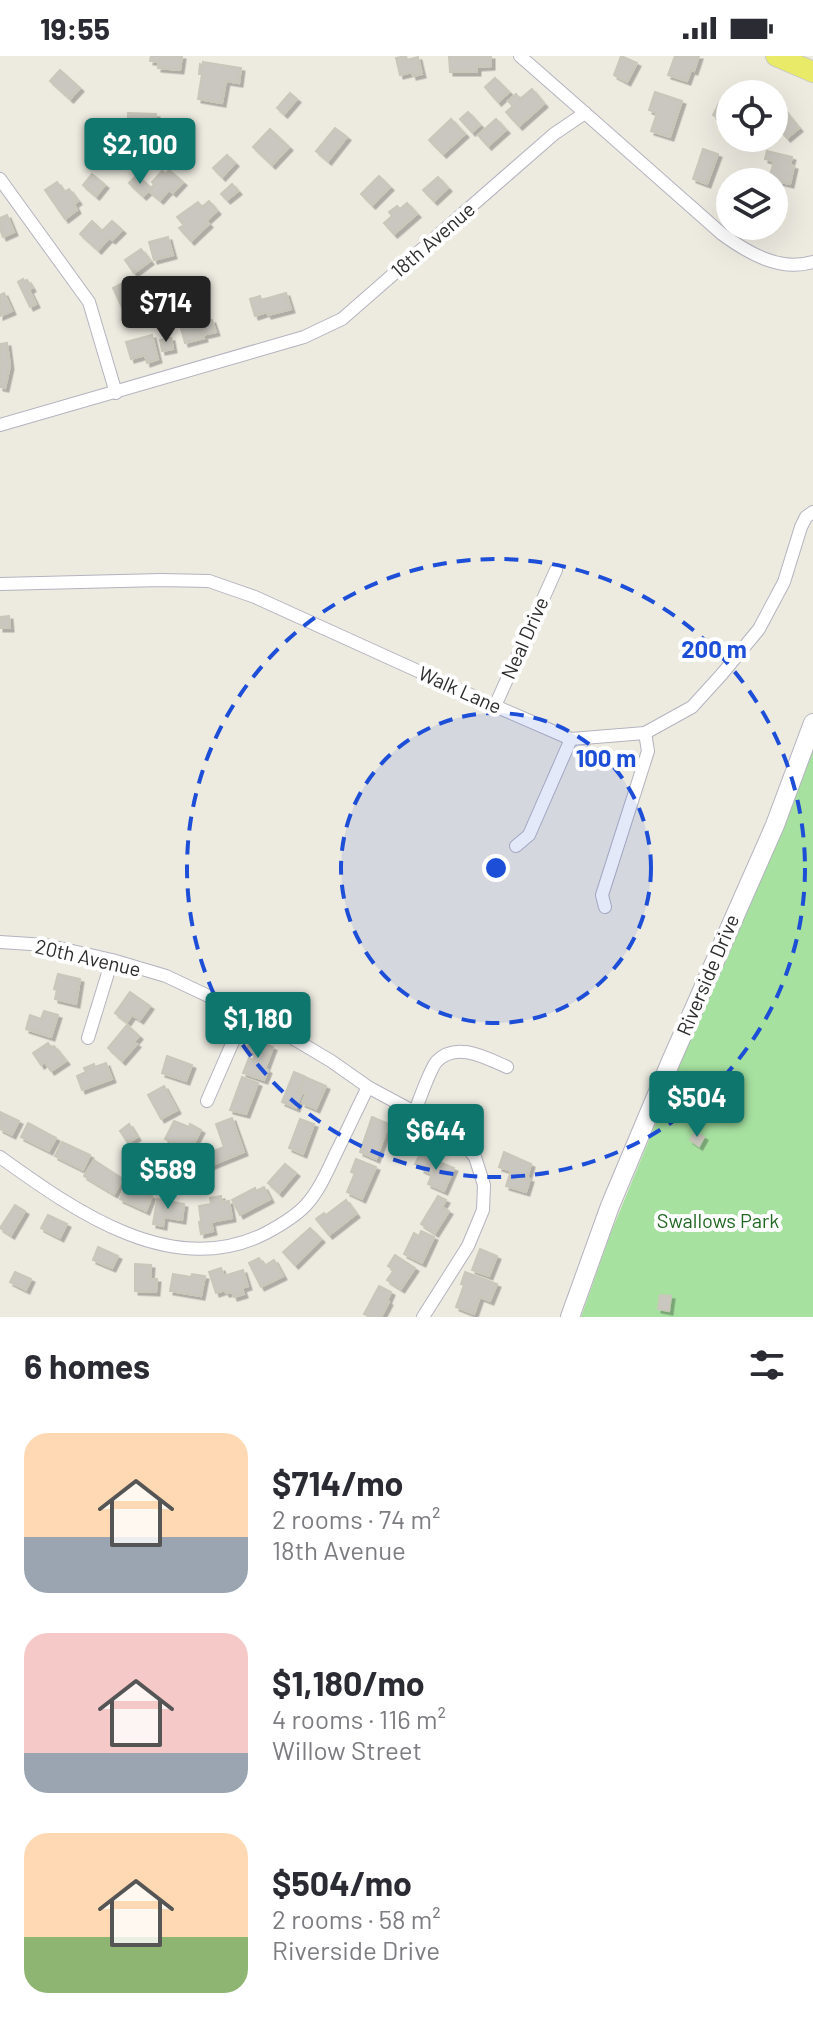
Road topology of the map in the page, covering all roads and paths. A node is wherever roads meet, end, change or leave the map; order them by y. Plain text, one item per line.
1 (520, 56) edge
2 (776, 56) edge
3 (813, 72) edge
4 (585, 113) junction
5 (0, 179) edge
6 (813, 262) edge
7 (116, 393) junction
8 (0, 425) edge
9 (813, 512) edge
10 (556, 570) dead end
11 (0, 584) edge
12 (495, 706) junction
13 (813, 723) edge
14 (645, 733) junction
15 (571, 739) junction
16 (516, 846) dead end
17 (605, 907) dead end
18 (0, 942) edge
19 (112, 960) junction
20 (245, 1014) junction
21 (88, 1038) dead end
22 (507, 1067) dead end
23 (368, 1087) junction
24 (207, 1101) dead end
25 (414, 1113) junction
26 (0, 1157) edge
27 (423, 1317) edge
28 (570, 1317) edge

1 - 4 street
2 - 3 main road
4 - 6 street
4 - 7 street, 18th Avenue
5 - 7 street
7 - 8 street, 18th Avenue
9 - 14 street, Walk Lane
10 - 12 street, Neal Drive
11 - 12 street, Walk Lane
12 - 15 street, Walk Lane
13 - 28 main road, Riverside Drive
14 - 15 street, Walk Lane
14 - 17 street
15 - 16 street
18 - 19 street, 20th Avenue
19 - 20 street, 20th Avenue
19 - 21 street
20 - 23 street, 20th Avenue
20 - 24 street
22 - 25 street
23 - 25 street, 20th Avenue
23 - 26 street
25 - 27 street, 20th Avenue

